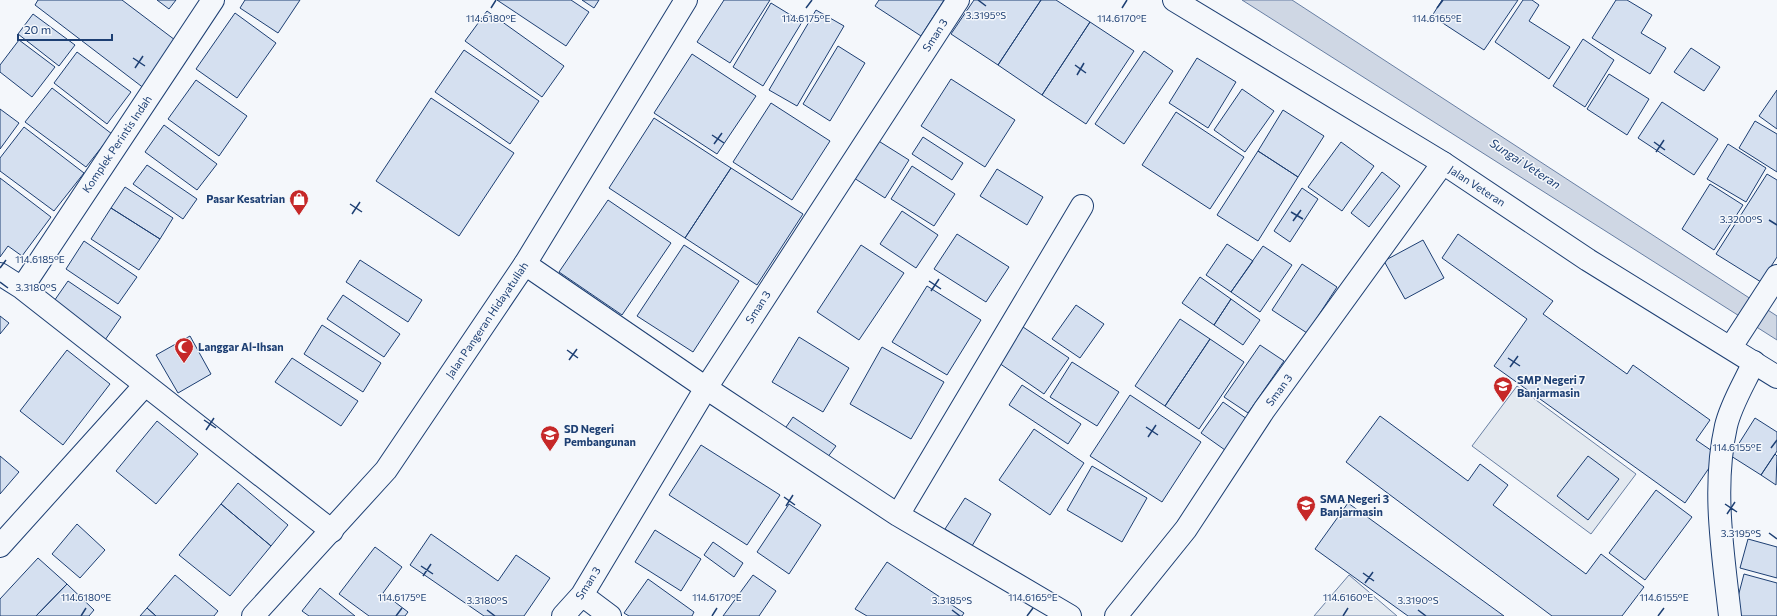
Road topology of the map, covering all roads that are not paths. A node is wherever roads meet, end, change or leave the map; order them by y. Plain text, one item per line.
1 (212, 0) edge
2 (686, 0) edge
3 (958, 0) edge
4 (1174, 0) edge
5 (1443, 164) junction
6 (1082, 206) dead end
7 (525, 264) junction
8 (0, 274) edge
9 (22, 288) junction
10 (1771, 290) edge
11 (1737, 339) junction
12 (1754, 362) junction
13 (1777, 376) edge
14 (146, 385) junction
15 (706, 388) junction
16 (898, 515) junction
17 (332, 531) junction
18 (0, 546) edge
19 (582, 595) junction
20 (253, 616) edge
21 (563, 616) edge
22 (610, 616) edge
23 (1070, 616) edge
24 (1116, 616) edge
25 (1730, 616) edge

1 - 9 street, Komplek Perintis Indah
2 - 7 street, Jalan Pangeran Hidayatullah
3 - 15 street, Sman 3
4 - 5 street, Jalan Veteran
5 - 11 street, Jalan Veteran
5 - 24 street, Sman 3
6 - 16 street
7 - 15 street
7 - 17 street, Jalan Pangeran Hidayatullah
8 - 9 street
9 - 14 street
10 - 11 street
11 - 12 street, Jalan Veteran
12 - 13 street, Jalan Veteran
12 - 25 street
14 - 17 street
14 - 18 street
15 - 16 street
15 - 19 street, Sman 3
16 - 23 street
17 - 20 street, Jalan Pangeran Hidayatullah
19 - 21 street, Sman 3
19 - 22 street

